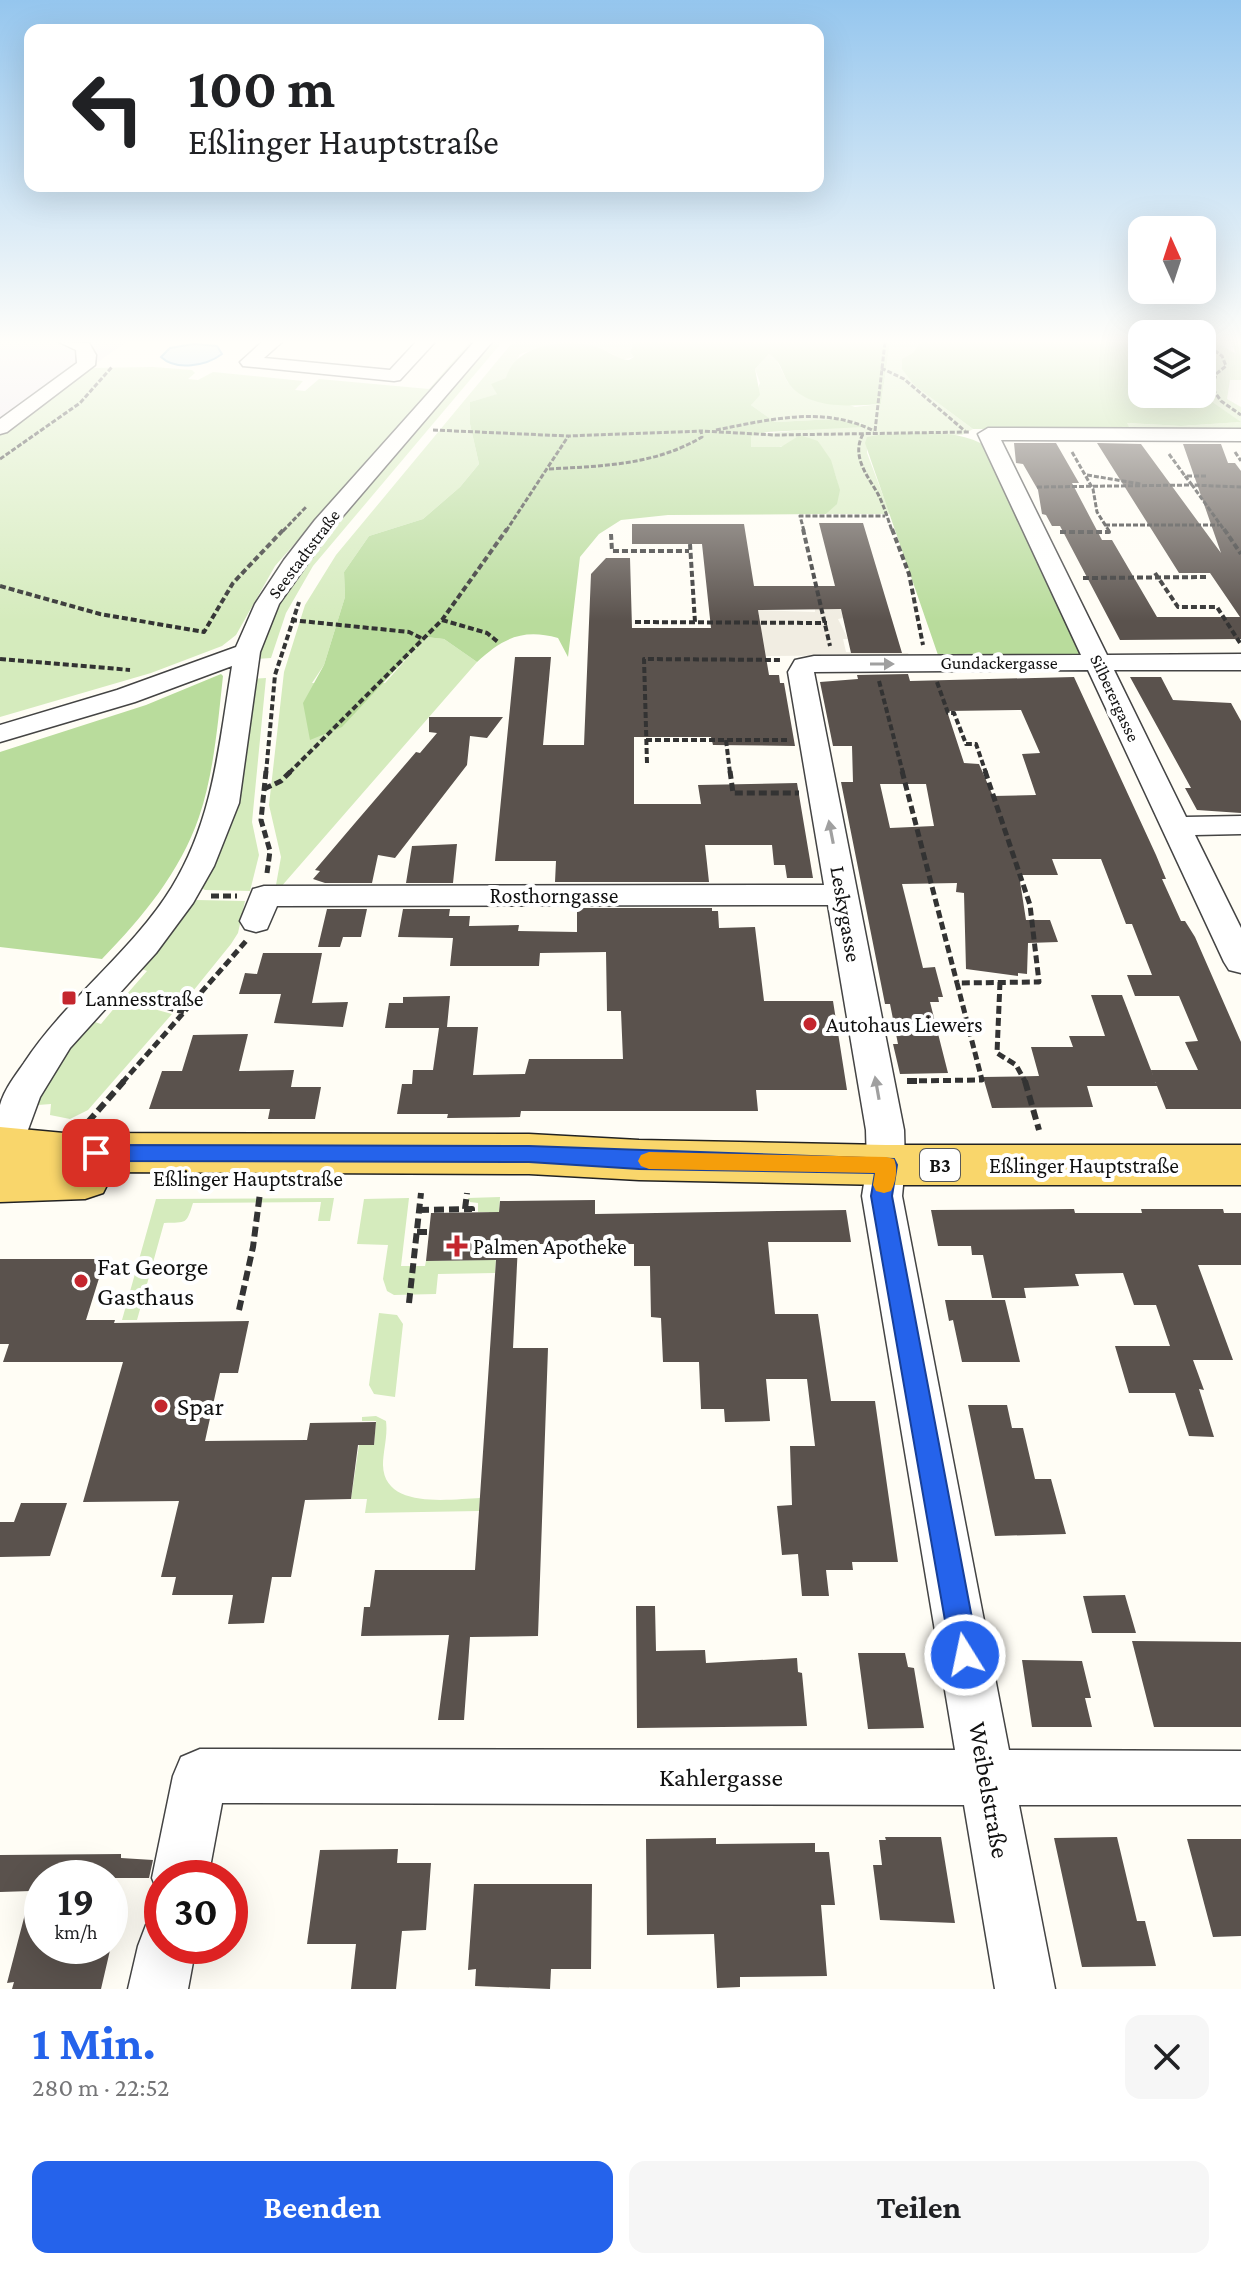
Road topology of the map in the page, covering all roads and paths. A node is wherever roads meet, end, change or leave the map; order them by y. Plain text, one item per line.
1 (1060, 434) edge
2 (35, 435) edge
3 (403, 435) edge
4 (429, 435) edge
5 (564, 435) edge
6 (569, 435) junction
7 (575, 435) edge
8 (702, 435) edge
9 (863, 435) edge
10 (978, 435) edge
11 (1208, 435) edge
12 (1241, 435) edge
13 (424, 441) dead end
14 (0, 459) edge
15 (548, 469) junction
16 (1086, 475) junction
17 (1206, 476) dead end
18 (1104, 484) junction
19 (1142, 484) junction
20 (1192, 485) junction
21 (1013, 486) junction
22 (1241, 487) edge
23 (1093, 489) junction
24 (310, 503) dead end
25 (886, 516) junction
26 (1104, 525) junction
27 (1220, 525) junction
28 (1035, 532) junction
29 (611, 534) dead end
30 (1231, 540) junction
31 (1241, 541) edge
32 (690, 544) dead end
33 (689, 551) junction
34 (1241, 554) edge
35 (1157, 576) junction
36 (1209, 577) dead end
37 (1058, 579) junction
38 (0, 586) edge
39 (303, 594) dead end
40 (291, 620) junction
41 (442, 620) junction
42 (635, 622) dead end
43 (695, 622) junction
44 (827, 623) junction
45 (423, 639) junction
46 (498, 642) dead end
47 (1241, 644) edge
48 (924, 647) dead end
49 (247, 652) junction
50 (0, 659) edge
51 (808, 660) junction
52 (1095, 662) junction
53 (1241, 662) edge
54 (876, 670) dead end
55 (932, 670) dead end
56 (132, 671) dead end
57 (0, 734) edge
58 (646, 740) junction
59 (726, 740) junction
60 (790, 740) dead end
61 (647, 763) dead end
62 (264, 789) junction
63 (801, 793) dead end
64 (1241, 825) edge
65 (1176, 826) junction
66 (843, 895) junction
67 (182, 896) junction
68 (260, 908) junction
69 (1241, 962) edge
70 (1000, 982) junction
71 (957, 983) junction
72 (125, 996) dead end
73 (184, 1012) junction
74 (876, 1082) junction
75 (86, 1124) dead end
76 (1039, 1130) dead end
77 (1, 1158) edge
78 (886, 1165) junction
79 (1241, 1165) edge
80 (260, 1193) dead end
81 (421, 1193) dead end
82 (467, 1193) dead end
83 (419, 1210) junction
84 (417, 1232) junction
85 (429, 1232) dead end
86 (409, 1303) dead end
87 (239, 1310) dead end
88 (987, 1777) junction
89 (1241, 1778) edge
90 (184, 1860) edge
91 (163, 1964) edge
92 (158, 1989) edge
93 (1025, 1989) edge

1 - 16 path
2 - 14 path
3 - 49 street, Seestadtstraße
4 - 13 path
5 - 6 path
6 - 7 path
6 - 15 path
8 - 15 path
9 - 25 path
10 - 21 street, Silberergasse
11 - 12 street
15 - 41 path
16 - 18 path
16 - 23 path
17 - 20 path
18 - 19 path
18 - 19 path
18 - 23 path
19 - 20 path
20 - 22 path
20 - 27 path
21 - 23 path
21 - 28 street, Silberergasse
23 - 26 path
24 - 38 path
25 - 44 path
25 - 48 path
26 - 27 path
26 - 28 path
27 - 30 path
28 - 37 street, Silberergasse
29 - 33 path
30 - 31 path
30 - 34 path
32 - 33 path
33 - 43 path
35 - 36 path
35 - 37 path
35 - 47 path
37 - 52 street, Silberergasse
39 - 40 path
40 - 45 path
40 - 62 path
41 - 45 path
41 - 46 path
42 - 43 path
43 - 44 path
44 - 51 path
45 - 62 path
49 - 57 street
49 - 67 street, Seestadtstraße
50 - 56 path
51 -> 52 street, Gundackergasse
51 - 58 path
66 -> 51 street, Leskygasse
52 - 53 street, Gundackergasse
52 - 65 street, Silberergasse
54 - 71 path
55 - 70 path
58 - 59 path
58 - 61 path
59 - 60 path
59 - 63 path
62 - 68 path
64 - 65 street
65 - 69 street, Silberergasse
66 - 68 street, Rosthorngasse
66 - 74 street, Leskygasse
67 - 68 path
67 - 77 street, Seestadtstraße
68 - 73 path
70 - 71 path
70 - 76 path
71 - 74 path
72 - 73 path
73 - 75 path
78 -> 74 street, Leskygasse
77 - 78 main road, Eßlinger Hauptstraße / B3
78 - 79 main road, Eßlinger Hauptstraße / B3
78 - 88 street, Weibelstraße
80 - 87 path
81 - 83 path
82 - 83 path
83 - 84 path
84 - 85 path
84 - 86 path
88 - 89 street, Kahlergasse
88 - 90 street, Kahlergasse
88 - 93 street, Weibelstraße
91 - 92 street

